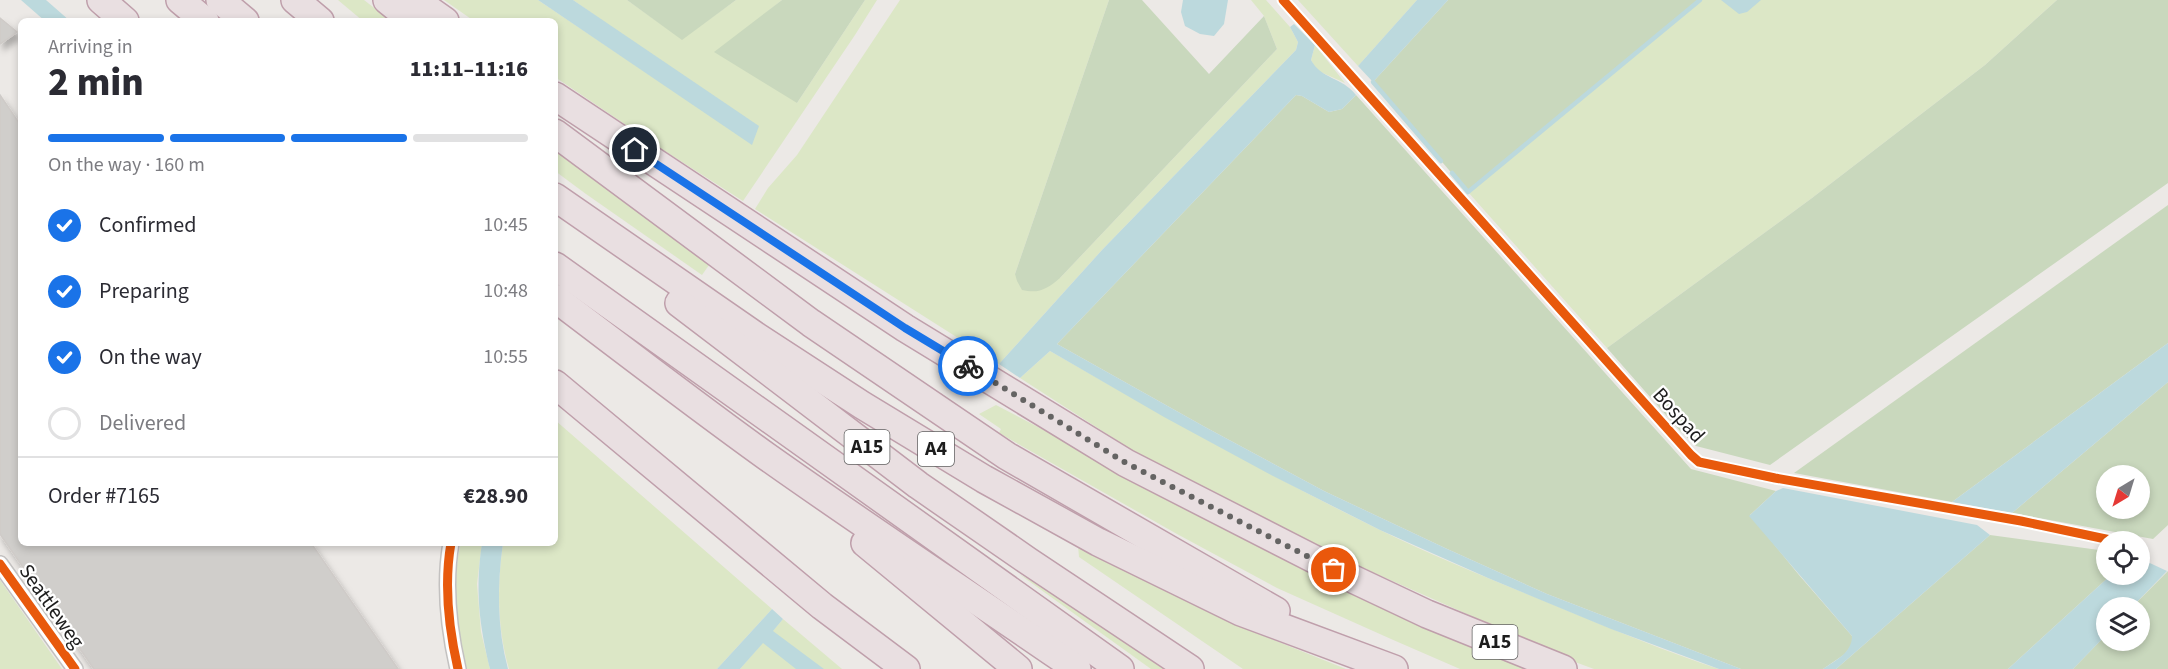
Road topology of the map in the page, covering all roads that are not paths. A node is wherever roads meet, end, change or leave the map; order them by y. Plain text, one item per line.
1 (101, 0) edge
2 (180, 0) edge
3 (220, 0) edge
4 (295, 0) edge
5 (387, 0) edge
6 (415, 0) edge
7 (122, 18) edge
8 (201, 18) edge
9 (241, 18) edge
10 (316, 18) edge
11 (409, 18) edge
12 (442, 18) edge
13 (558, 98) edge
14 (558, 135) edge
15 (558, 199) edge
16 (558, 210) edge
17 (558, 268) edge
18 (558, 300) edge
19 (558, 386) edge
20 (765, 454) junction
21 (451, 546) edge
22 (0, 564) edge
23 (808, 594) junction
24 (1345, 650) junction
25 (75, 669) edge
26 (458, 669) edge
27 (881, 669) edge
28 (906, 669) edge
29 (1018, 669) edge
30 (1077, 669) edge
31 (1120, 669) edge
32 (1190, 669) edge
33 (1394, 669) edge
34 (1563, 669) edge

1 - 7 highway
2 - 8 highway
3 - 9 highway
4 - 10 highway
5 - 11 highway
6 - 12 highway
13 - 34 highway, A15
14 - 24 highway, A4
15 - 24 highway, A4
16 - 32 highway, A15
17 - 31 highway, A15
18 - 20 highway
19 - 23 highway
20 - 29 highway
20 - 30 highway
21 - 26 street
22 - 25 street, Seattleweg
23 - 27 highway
23 - 28 highway
24 - 33 highway, A4

